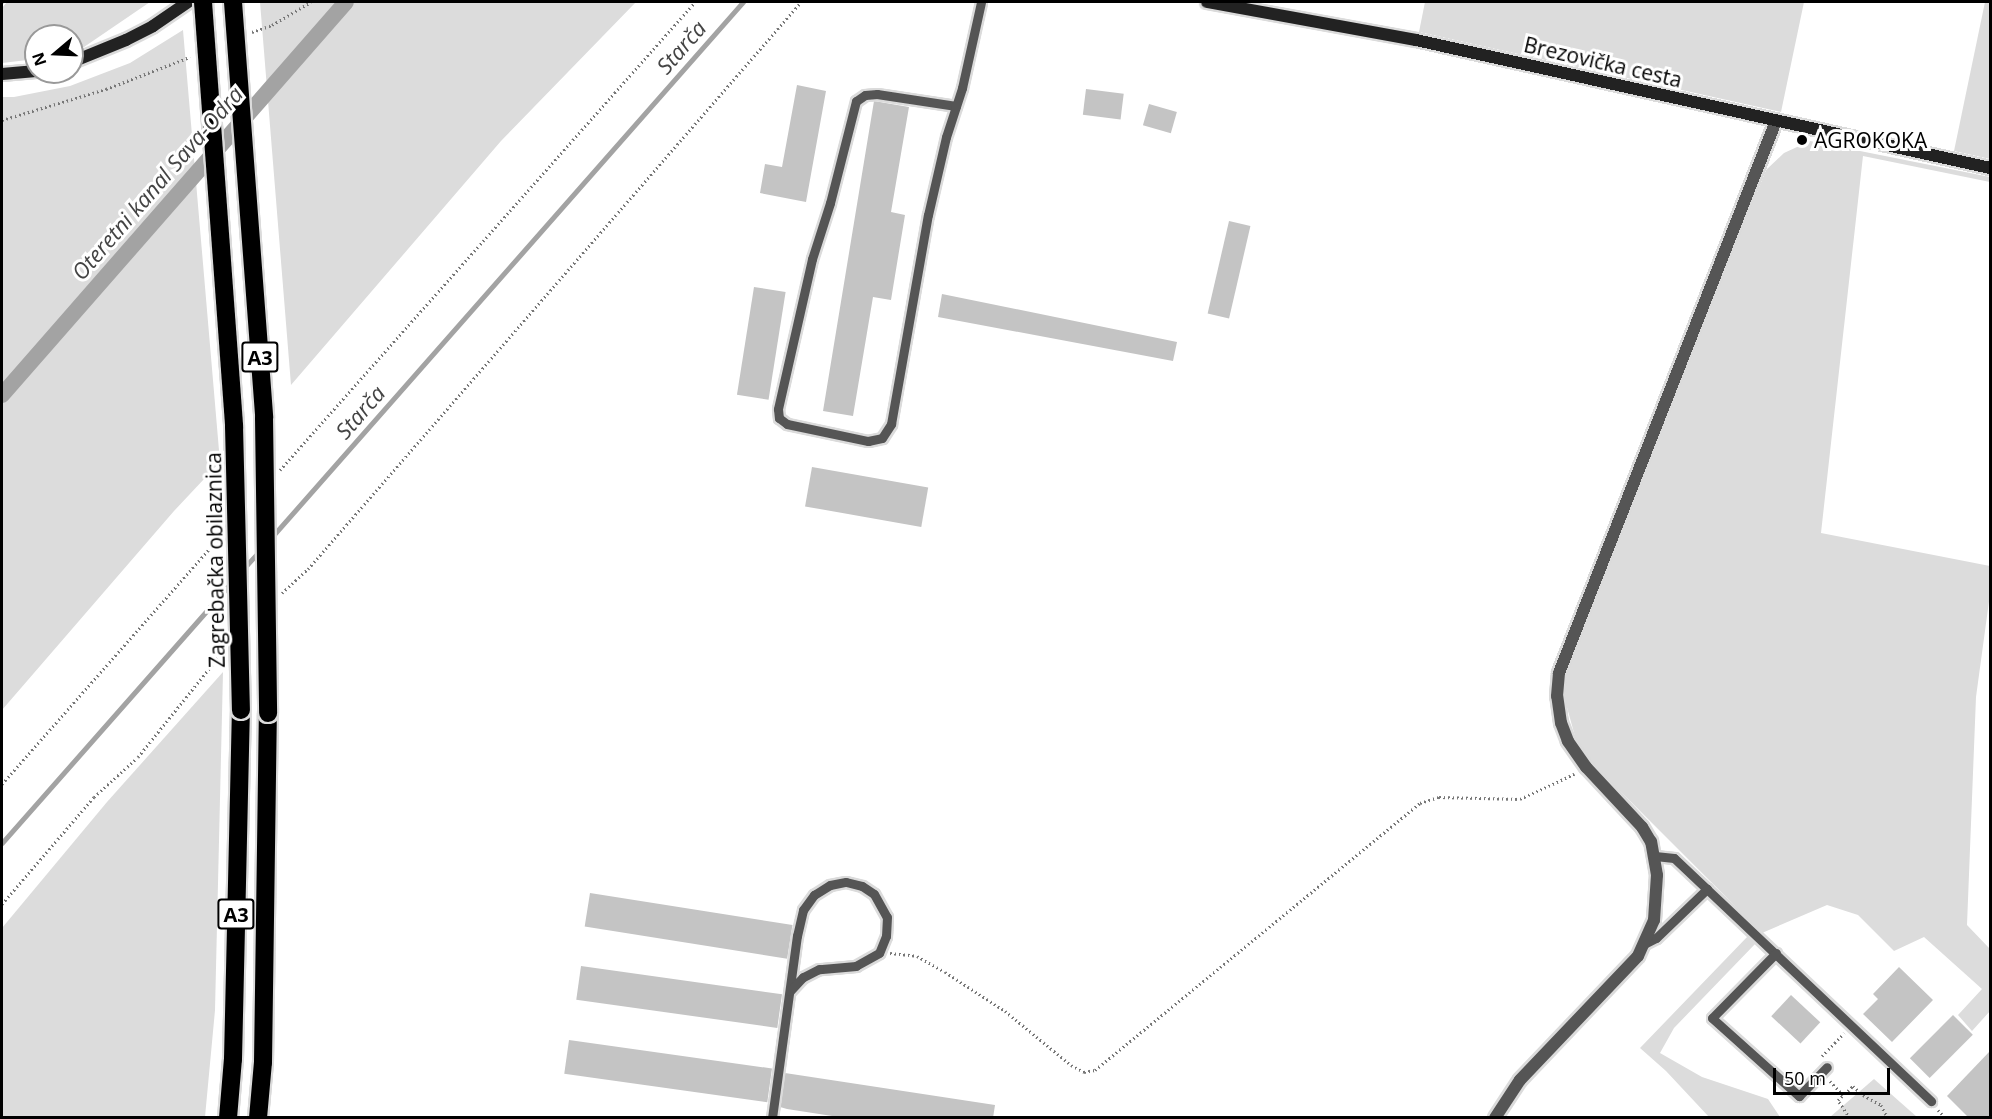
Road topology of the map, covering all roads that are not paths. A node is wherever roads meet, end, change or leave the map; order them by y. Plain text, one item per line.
1 (188, 2) edge
2 (203, 2) edge
3 (233, 2) edge
4 (981, 2) edge
5 (1207, 2) edge
6 (84, 58) edge
7 (24, 72) edge
8 (2, 74) edge
9 (956, 106) junction
10 (1776, 121) junction
11 (1990, 168) edge
12 (1655, 856) junction
13 (1707, 889) junction
14 (1646, 943) junction
15 (1776, 953) junction
16 (790, 992) junction
17 (1825, 1069) road end
18 (1931, 1101) dead end
19 (228, 1118) edge
20 (258, 1118) edge
21 (772, 1118) edge
22 (1495, 1118) edge

1 - 6 main road
2 - 19 highway, Zagrebačka obilaznica / A3, bridge
3 - 20 highway, A3, bridge
4 - 9 lane
5 - 10 main road, Brezovička cesta
7 - 8 main road
9 - 9 lane
10 - 11 main road, Brezovička cesta
10 - 12 street
12 - 13 lane
12 - 14 street
13 - 14 lane
13 - 15 lane
14 - 22 street
15 - 17 lane
15 - 18 lane
16 - 16 lane
16 - 21 lane

